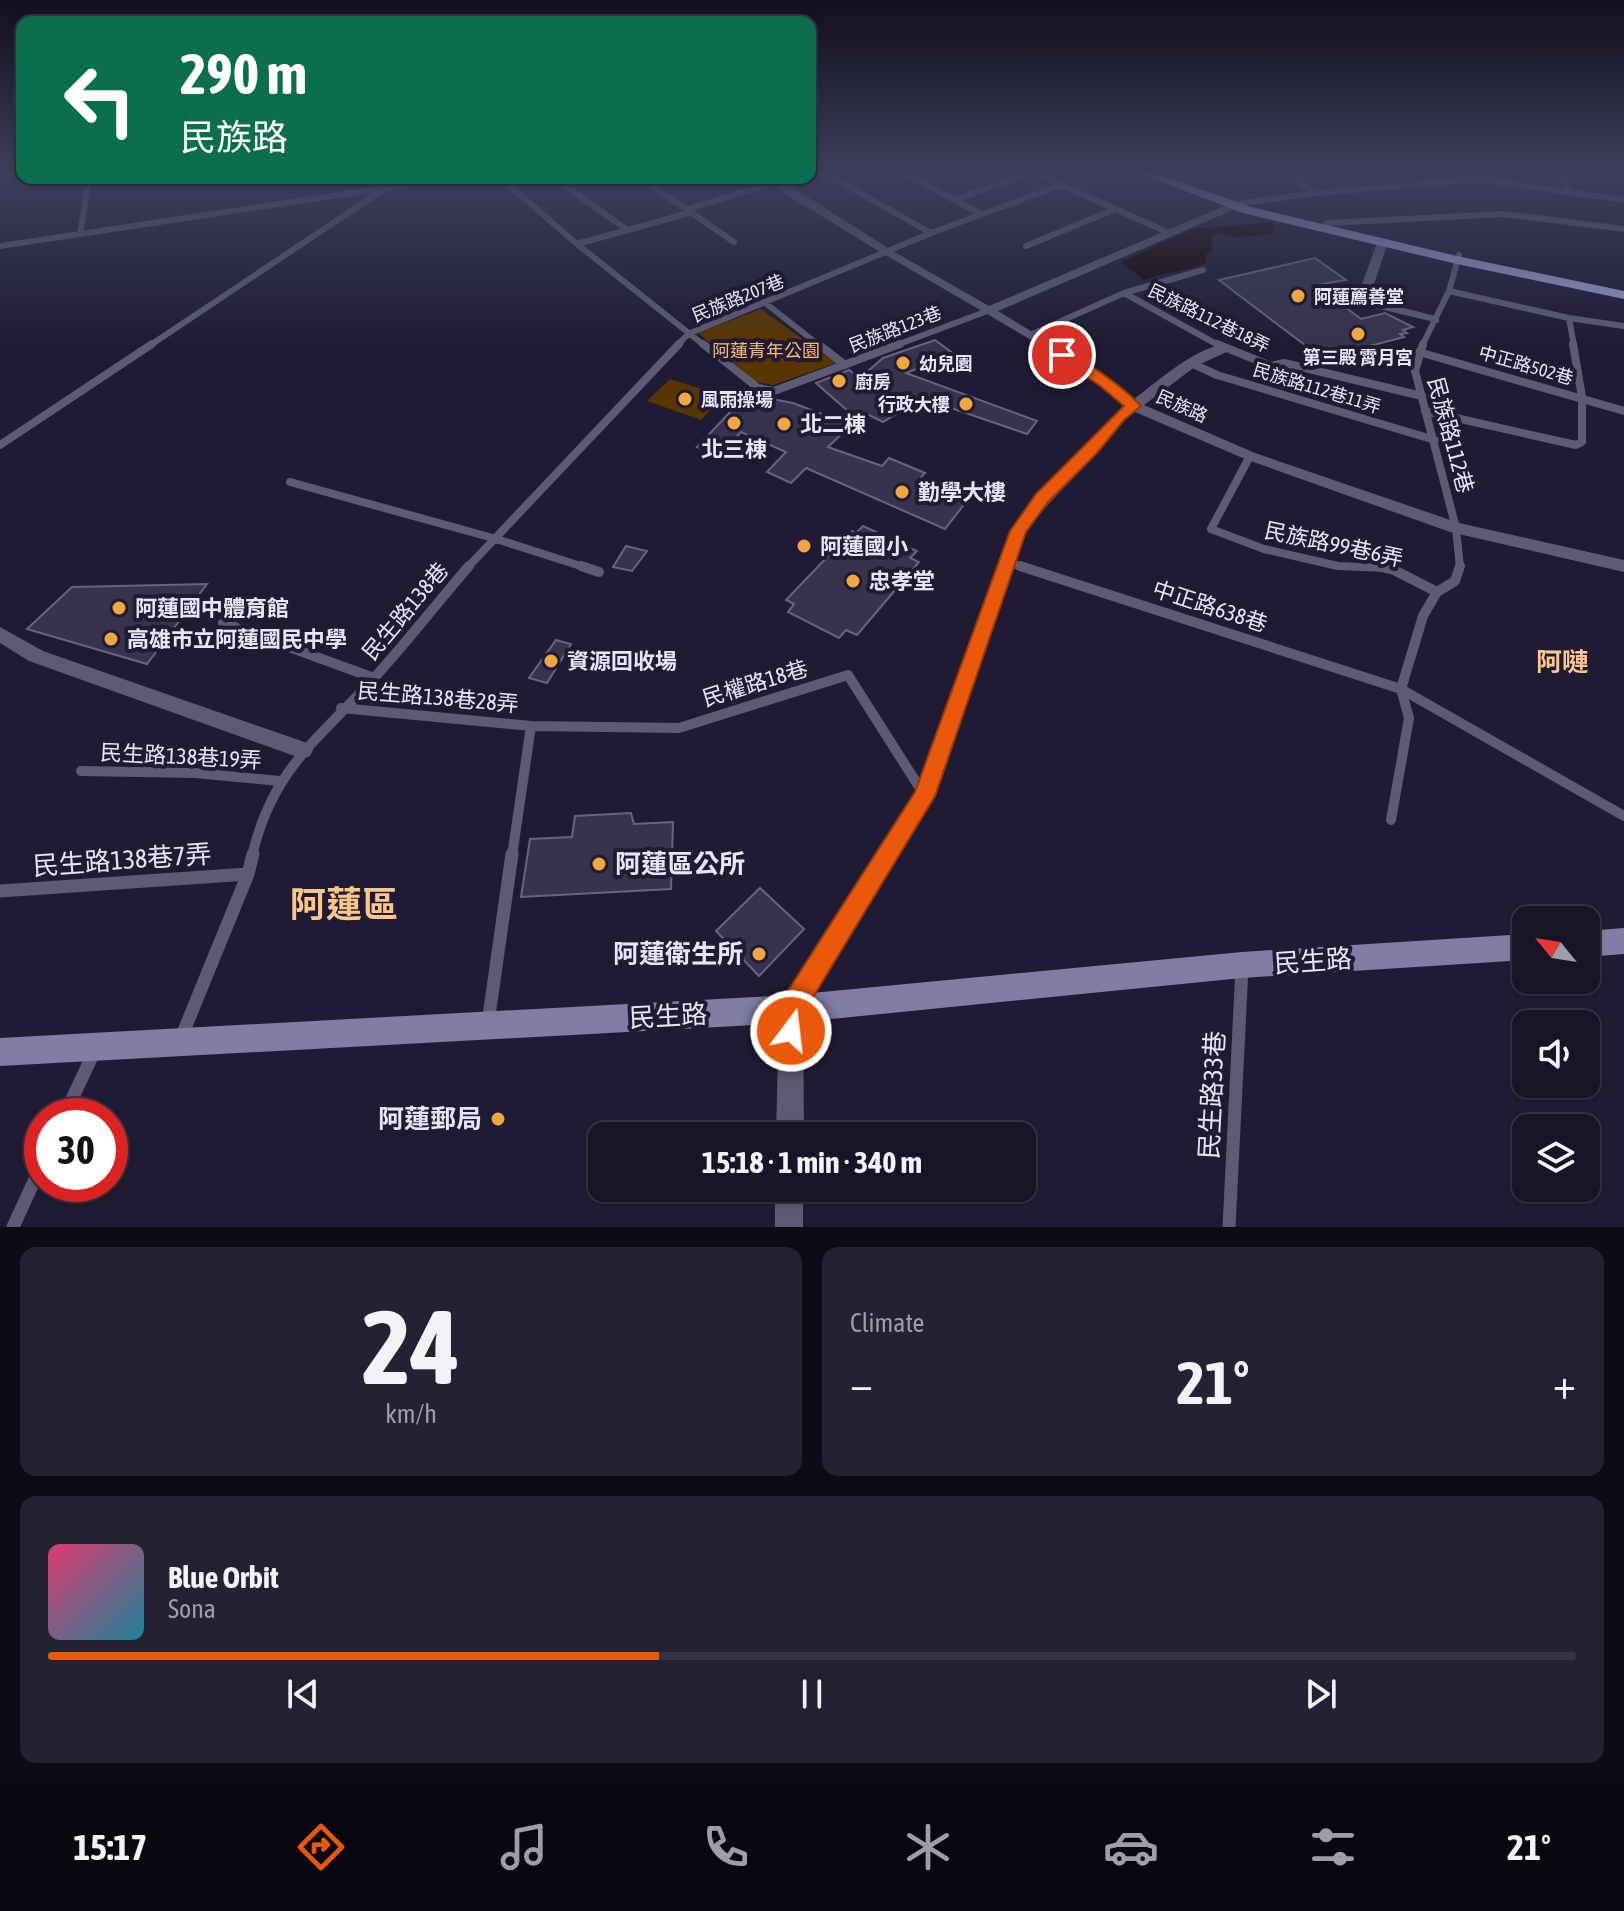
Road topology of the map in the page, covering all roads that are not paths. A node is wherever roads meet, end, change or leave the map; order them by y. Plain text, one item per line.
1 (81, 230) edge
2 (105, 230) edge
3 (322, 230) edge
4 (561, 230) edge
5 (622, 230) edge
6 (716, 230) edge
7 (853, 230) edge
8 (926, 230) edge
9 (938, 230) edge
10 (1064, 230) edge
11 (1162, 230) edge
12 (1175, 230) edge
13 (1337, 230) edge
14 (1356, 230) edge
15 (931, 233) junction
16 (1169, 233) junction
17 (80, 234) junction
18 (734, 242) dead end
19 (1382, 242) junction
20 (577, 244) junction
21 (0, 246) edge
22 (1026, 246) dead end
23 (887, 252) junction
24 (1458, 257) junction
25 (1203, 270) dead end
26 (1449, 291) junction
27 (1624, 292) edge
28 (1124, 293) junction
29 (764, 302) junction
30 (990, 310) junction
31 (1569, 318) junction
32 (1434, 320) junction
33 (1624, 326) edge
34 (688, 334) junction
35 (1030, 335) junction
36 (1224, 348) junction
37 (1419, 352) junction
38 (1191, 363) junction
39 (845, 365) junction
40 (1422, 396) junction
41 (1582, 397) junction
42 (1134, 406) junction
43 (1425, 411) junction
44 (1624, 411) edge
45 (1435, 440) junction
46 (0, 445) edge
47 (1250, 456) junction
48 (290, 482) dead end
49 (1456, 528) junction
50 (493, 538) junction
51 (1007, 562) junction
52 (1624, 566) edge
53 (599, 572) dead end
54 (1437, 592) junction
55 (223, 623) dead end
56 (0, 634) edge
57 (374, 678) junction
58 (1401, 689) junction
59 (341, 708) junction
60 (531, 726) junction
61 (303, 750) junction
62 (81, 771) dead end
63 (280, 781) junction
64 (925, 796) junction
65 (1624, 816) edge
66 (1391, 820) dead end
67 (248, 874) junction
68 (0, 891) edge
69 (1624, 941) edge
70 (1600, 943) edge
71 (1512, 948) edge
72 (1242, 965) junction
73 (791, 1009) junction
74 (488, 1026) junction
75 (180, 1041) junction
76 (96, 1049) junction
77 (0, 1052) edge
78 (73, 1098) edge
79 (790, 1122) edge
80 (25, 1202) edge
81 (789, 1202) edge
82 (13, 1227) edge
83 (789, 1227) edge
84 (1229, 1227) edge

1 - 17 lane
2 - 17 street
3 - 46 lane
4 - 20 lane, 民族路123巷
5 - 20 lane
6 - 18 lane
7 - 23 street, 民族路
8 - 15 lane
9 - 15 lane, 民族路207巷
10 - 22 lane
11 - 16 lane
12 - 16 street
13 - 19 main road
14 - 24 main road
15 - 23 lane, 民族路207巷
16 - 30 street
17 - 21 street
19 - 24 main road
19 - 32 street
20 - 34 lane, 民族路123巷
23 - 29 lane, 民族路207巷
23 - 30 street, 民族路
24 - 26 lane
24 - 27 main road
25 - 28 lane
26 - 31 lane
26 - 32 lane
28 - 35 lane
28 - 36 lane, 民族路112巷18弄
29 - 34 lane, 民族路207巷
29 - 39 lane
30 - 35 street, 民族路
30 - 39 lane, 民族路123巷
31 - 33 lane
31 - 41 lane
32 - 37 lane
34 - 39 lane, 民族路123巷
34 - 50 lane, 民生路138巷
35 - 42 street, 民族路
36 - 38 street
36 - 40 lane, 民族路112巷18弄
37 - 40 lane, 民族路112巷
37 - 41 lane, 中正路502巷
38 - 42 street
38 - 45 lane, 民族路112巷11弄
40 - 43 lane, 民族路112巷
41 - 43 lane
41 - 44 lane, 中正路502巷
42 - 47 street, 民族路
42 - 51 street
43 - 45 lane, 民族路112巷
45 - 49 lane, 民族路112巷
47 - 49 street, 民族路
47 - 54 lane, 民族路99巷6弄
48 - 50 lane
49 - 52 street, 民族路
49 - 54 lane, 民族路112巷
50 - 53 lane
50 - 57 lane, 民生路138巷
51 - 58 lane, 中正路638巷
51 - 64 street
54 - 58 lane
55 - 57 lane
56 - 61 street
57 - 59 lane, 民生路138巷
58 - 65 lane, 中正路638巷
58 - 66 lane
59 - 60 lane, 民生路138巷28弄
59 - 61 lane, 民生路138巷
60 - 64 lane, 民權路18巷
60 - 74 lane
61 - 63 lane, 民生路138巷
62 - 63 lane, 民生路138巷19弄
63 - 67 lane, 民生路138巷
64 - 73 street
67 - 68 lane, 民生路138巷7弄
67 - 75 lane, 民生路138巷
69 - 70 street
71 - 72 street, 民生路
72 - 73 street, 民生路
72 - 84 lane, 民生路33巷
73 - 74 street, 民生路
73 - 79 street
74 - 75 street, 民生路
75 - 76 street, 民生路
76 - 77 street, 民生路
76 - 78 lane
80 - 82 lane
81 - 83 street

